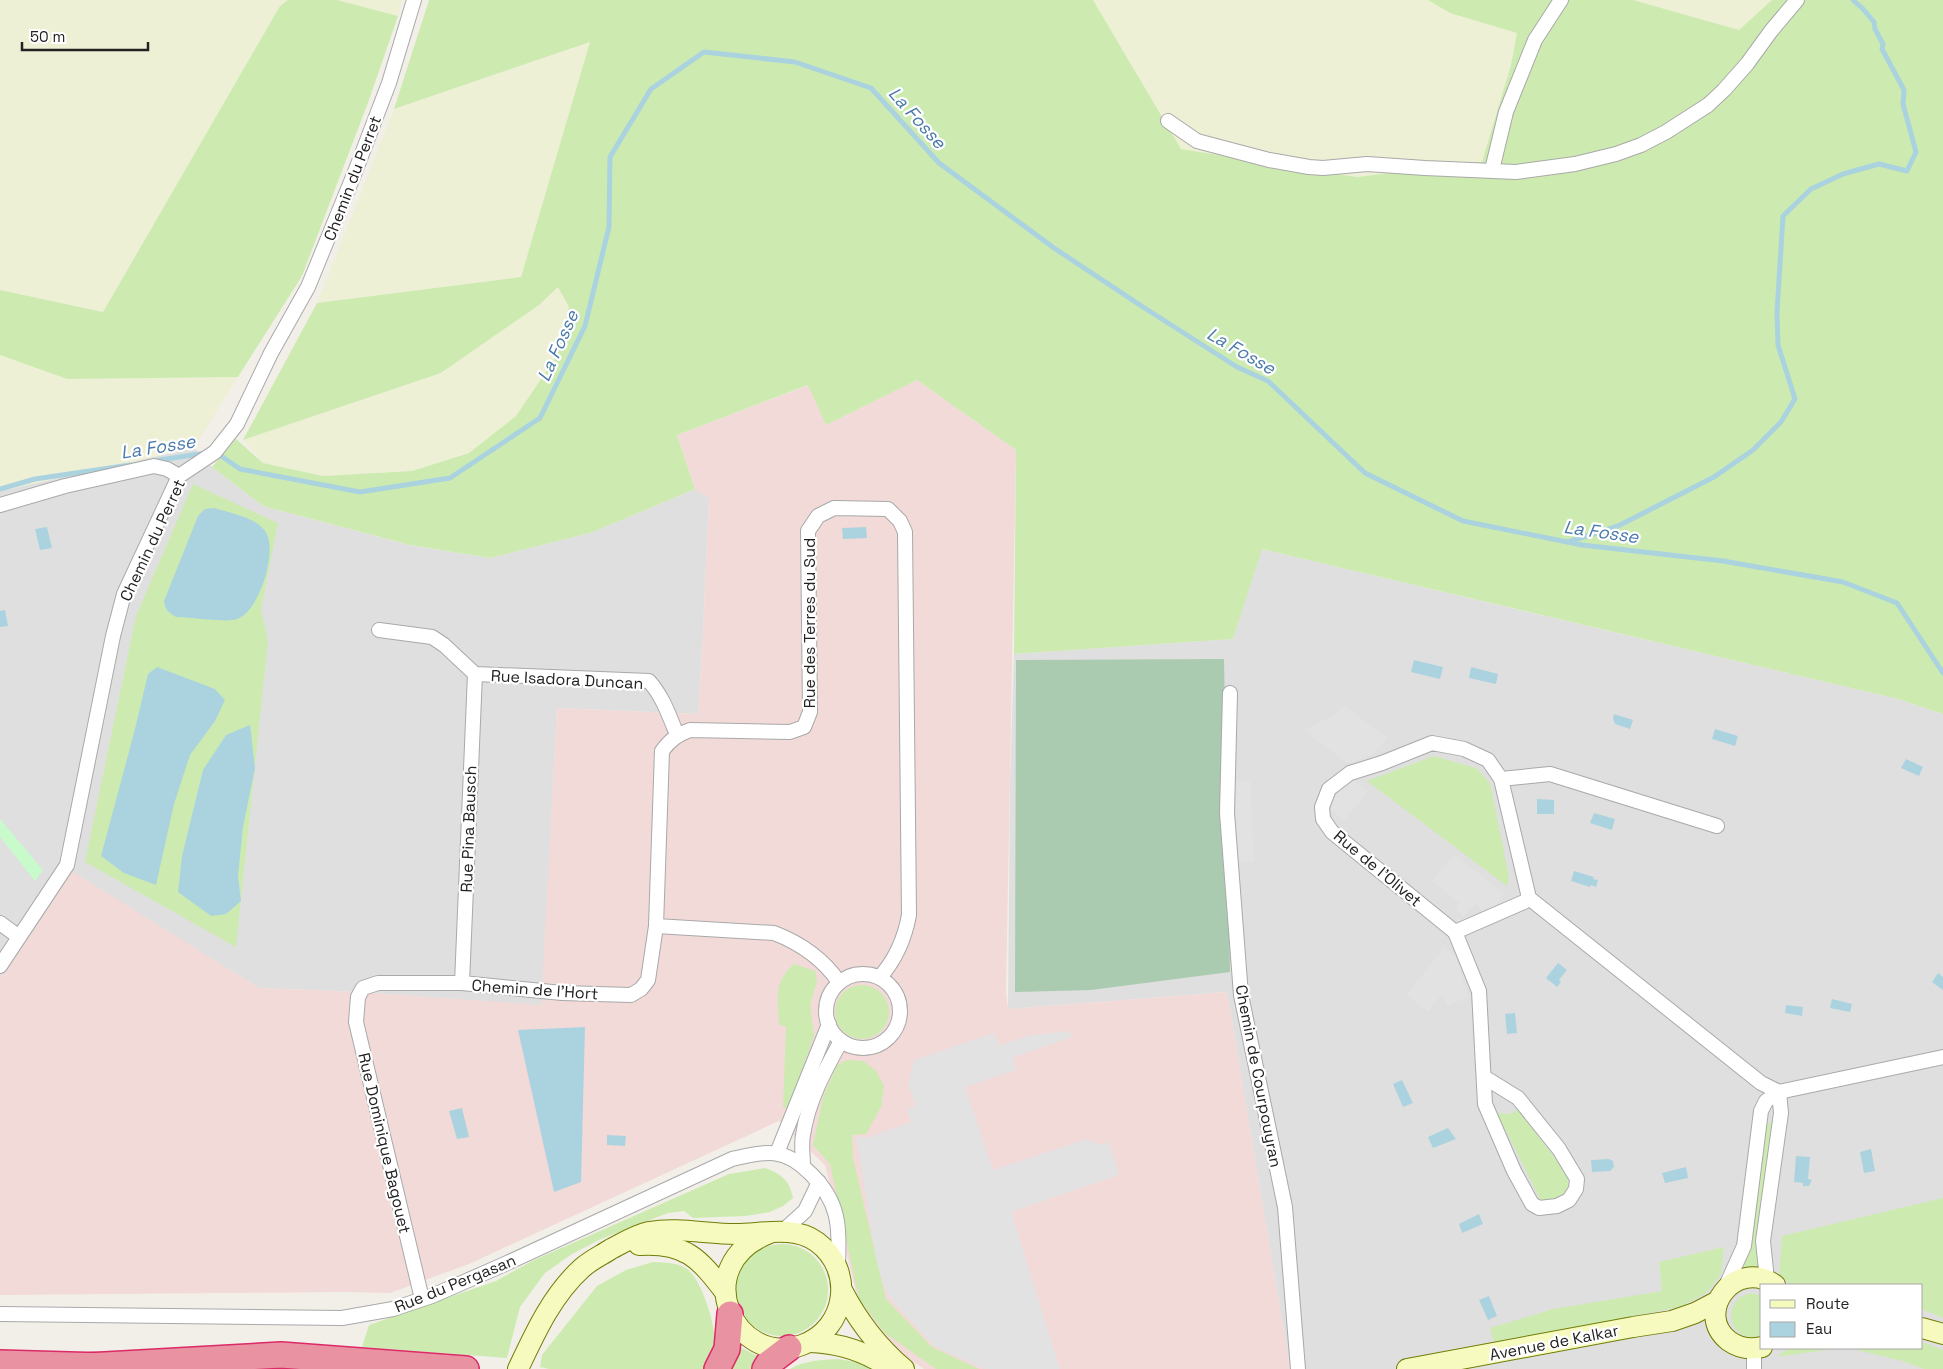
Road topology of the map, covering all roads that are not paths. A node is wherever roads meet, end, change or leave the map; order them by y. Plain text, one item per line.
1 (414, 0) edge
2 (1561, 0) edge
3 (1797, 0) edge
4 (1168, 121) dead end
5 (1492, 170) junction
6 (179, 476) junction
7 (0, 505) edge
8 (379, 630) dead end
9 (475, 674) junction
10 (1230, 693) dead end
11 (677, 735) junction
12 (1500, 780) junction
13 (1716, 826) dead end
14 (1529, 898) junction
15 (0, 924) edge
16 (656, 926) junction
17 (1455, 932) junction
18 (19, 937) junction
19 (0, 966) edge
20 (880, 977) junction
21 (840, 982) junction
22 (462, 983) junction
23 (363, 988) joint
24 (829, 1024) junction
25 (841, 1041) junction
26 (1943, 1057) edge
27 (1484, 1077) junction
28 (1779, 1092) junction
29 (777, 1154) junction
30 (803, 1166) junction
31 (819, 1182) junction
32 (777, 1232) junction
33 (606, 1252) junction
34 (838, 1268) junction
35 (1771, 1283) edge
36 (842, 1290) junction
37 (1720, 1296) junction
38 (422, 1299) junction
39 (727, 1303) junction
40 (0, 1314) edge
41 (1672, 1322) junction
42 (1923, 1328) edge
43 (1720, 1330) junction
44 (1943, 1334) edge
45 (800, 1345) junction
46 (1758, 1348) edge
47 (0, 1363) edge
48 (87, 1366) junction
49 (176, 1369) edge
50 (466, 1369) edge
51 (518, 1369) edge
52 (718, 1369) edge
53 (765, 1369) edge
54 (891, 1369) edge
55 (904, 1369) edge
56 (1298, 1369) edge
57 (1407, 1369) edge
58 (1754, 1369) edge

1 - 6 street, Chemin du Perret
2 - 5 street
3 - 5 street
4 - 5 street
6 - 7 street
6 - 18 street, Chemin du Perret
8 - 9 street, Rue Isadora Duncan
9 - 11 street, Rue Isadora Duncan
9 - 22 street, Rue Pina Bausch
10 - 56 street, Chemin de Courpouyran
11 - 16 street
11 - 20 street, Rue des Terres du Sud
12 - 13 street
12 - 14 street, Rue de l'Olivet
12 - 17 street, Rue de l'Olivet
14 - 17 street
14 - 28 street
15 - 18 street
16 - 21 street
16 - 22 street, Chemin de l'Hort
17 - 27 street
18 - 19 street, Chemin du Perret
20 - 21 street
20 - 25 street
21 - 24 street
22 - 23 street, Chemin de l'Hort
23 - 38 street, Rue Dominique Bagouet
24 - 25 street
24 - 29 street
25 - 30 street
26 - 28 street
27 - 27 street
28 - 35 street
28 - 37 street
29 - 30 street, Rue du Pergasan
29 - 38 street, Rue du Pergasan
30 - 31 street, Rue du Pergasan
31 - 32 street
31 - 34 street, Rue du Pergasan
32 - 33 street
32 - 34 street
32 - 39 street
33 - 39 street
33 - 51 street
34 - 36 street
35 - 37 street, Avenue de Kalkar
36 - 45 street
36 - 55 street
37 - 41 street, Avenue de Kalkar
37 - 43 street
38 - 40 street, Rue du Pergasan
39 - 45 street
39 - 52 highway
41 - 43 street, Avenue de Kalkar
41 - 57 street, Avenue de Kalkar
42 - 44 street
43 - 46 street
45 - 53 highway
45 - 54 street
46 - 58 street
47 - 48 highway
48 - 49 highway
48 - 50 highway

